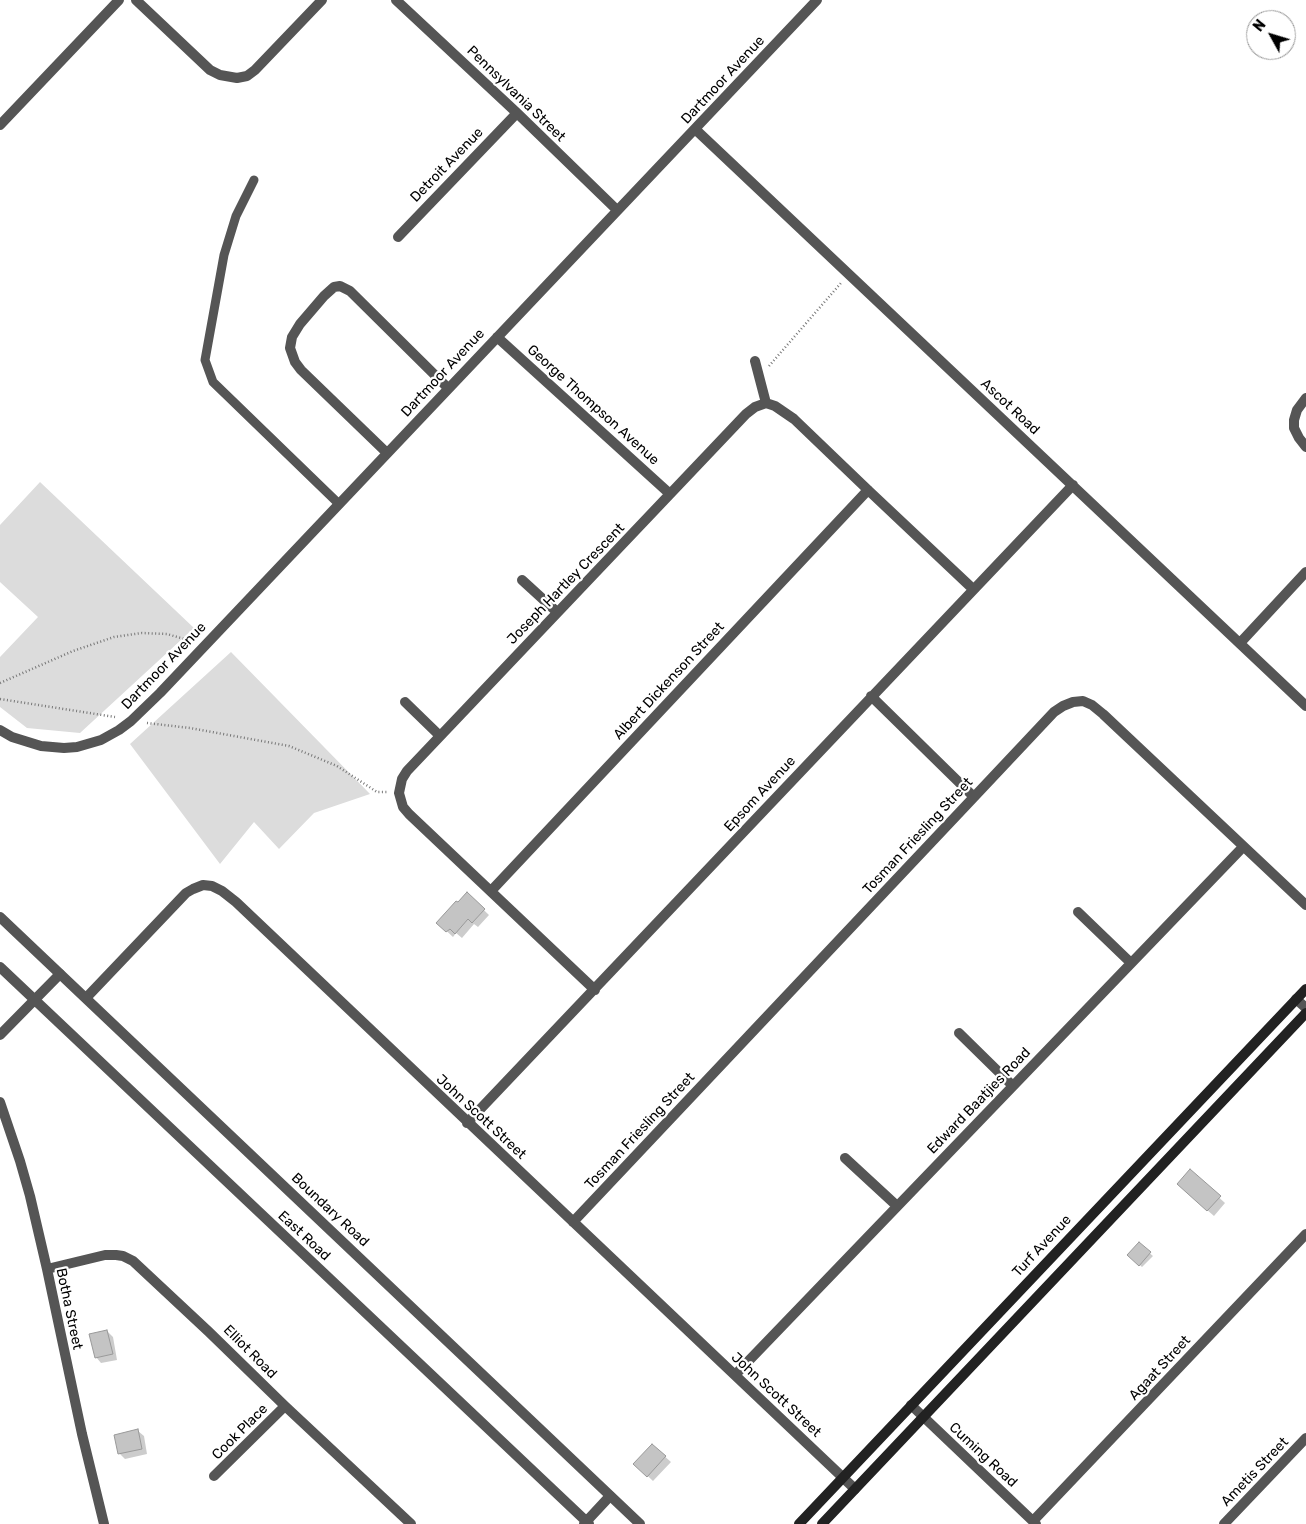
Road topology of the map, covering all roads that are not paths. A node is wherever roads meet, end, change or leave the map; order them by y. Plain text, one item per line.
1 (118, 0) edge
2 (136, 0) edge
3 (322, 0) edge
4 (396, 0) edge
5 (817, 0) edge
6 (517, 113) junction
7 (0, 124) edge
8 (695, 129) junction
9 (254, 180) dead end
10 (617, 210) junction
11 (398, 237) dead end
12 (497, 337) junction
13 (755, 361) dead end
14 (448, 388) junction
15 (1306, 398) edge
16 (766, 403) junction
17 (1306, 447) edge
18 (387, 453) junction
19 (1073, 485) junction
20 (868, 490) junction
21 (670, 494) junction
22 (338, 504) junction
23 (1306, 572) edge
24 (522, 580) dead end
25 (973, 589) junction
26 (557, 612) junction
27 (1240, 643) junction
28 (871, 696) junction
29 (405, 702) dead end
30 (1306, 706) edge
31 (0, 730) edge
32 (440, 736) junction
33 (974, 797) junction
34 (1243, 847) junction
35 (491, 891) junction
36 (1306, 906) edge
37 (1078, 912) dead end
38 (0, 917) edge
39 (1131, 963) junction
40 (0, 967) edge
41 (60, 974) junction
42 (1306, 988) edge
43 (595, 990) junction
44 (86, 998) junction
45 (1296, 999) junction
46 (35, 1000) junction
47 (1306, 1008) edge
48 (1306, 1013) edge
49 (959, 1033) dead end
50 (0, 1035) edge
51 (1013, 1086) junction
52 (0, 1102) edge
53 (467, 1123) junction
54 (845, 1158) dead end
55 (897, 1206) junction
56 (573, 1222) junction
57 (1306, 1234) edge
58 (47, 1269) junction
59 (735, 1375) junction
60 (911, 1405) junction
61 (285, 1406) junction
62 (924, 1417) junction
63 (1306, 1438) edge
64 (214, 1476) dead end
65 (843, 1478) junction
66 (855, 1489) junction
67 (610, 1496) junction
68 (586, 1523) edge
69 (1035, 1523) edge
70 (104, 1524) edge
71 (412, 1524) edge
72 (640, 1524) edge
73 (799, 1524) edge
74 (822, 1524) edge
75 (1224, 1524) edge

1 - 7 street
2 - 3 street
4 - 6 street, Pennsylvania Street
5 - 8 street, Dartmoor Avenue
6 - 10 street, Pennsylvania Street
6 - 11 street, Detroit Avenue
8 - 10 street, Dartmoor Avenue
8 - 19 street, Ascot Road
9 - 22 lane
10 - 12 street, Dartmoor Avenue
12 - 14 street, Dartmoor Avenue
12 - 21 street, George Thompson Avenue
13 - 16 street
14 - 18 street, Dartmoor Avenue
14 - 18 street
15 - 17 street
16 - 20 street
16 - 21 street, Joseph Hartley Crescent
18 - 22 street, Dartmoor Avenue
19 - 25 street, Epsom Avenue
19 - 27 street, Ascot Road
20 - 25 street
20 - 35 street, Albert Dickenson Street
21 - 26 street, Joseph Hartley Crescent
22 - 31 street, Dartmoor Avenue
23 - 27 street
24 - 26 street
25 - 28 street, Epsom Avenue
26 - 32 street, Joseph Hartley Crescent
27 - 30 street, Ascot Road
28 - 33 street
28 - 43 street, Epsom Avenue
29 - 32 street
32 - 35 street, Joseph Hartley Crescent
33 - 34 street, Tosman Friesling Street
33 - 56 street, Tosman Friesling Street
34 - 36 street, Tosman Friesling Street
34 - 39 street, Edward Baatjies Road
35 - 43 street
37 - 39 street
38 - 41 street, Boundary Road
39 - 51 street, Edward Baatjies Road
40 - 46 street, East Road
41 - 44 street, Boundary Road
41 - 46 street
42 - 45 main road, Turf Avenue
43 - 53 street, Epsom Avenue
44 - 53 street, John Scott Street
44 - 67 street, Boundary Road
45 - 47 street
45 - 60 main road, Turf Avenue
46 - 50 street
46 - 68 street, East Road
48 - 62 main road
49 - 51 street
51 - 55 street, Edward Baatjies Road
52 - 58 street, Botha Street
53 - 56 street, John Scott Street
54 - 55 street
55 - 59 street, Edward Baatjies Road
56 - 59 street, John Scott Street
57 - 69 street, Agaat Street
58 - 61 street, Elliot Road
58 - 70 street, Botha Street
59 - 65 street, John Scott Street
60 - 62 street, Cuming Road
60 - 65 main road, Turf Avenue
61 - 64 street, Cook Place
61 - 71 street, Elliot Road
62 - 66 main road
62 - 69 street, Cuming Road
63 - 75 street, Ametis Street
65 - 66 street, John Scott Street
65 - 73 main road, Turf Avenue
66 - 74 main road
67 - 68 street
67 - 72 street, Boundary Road

